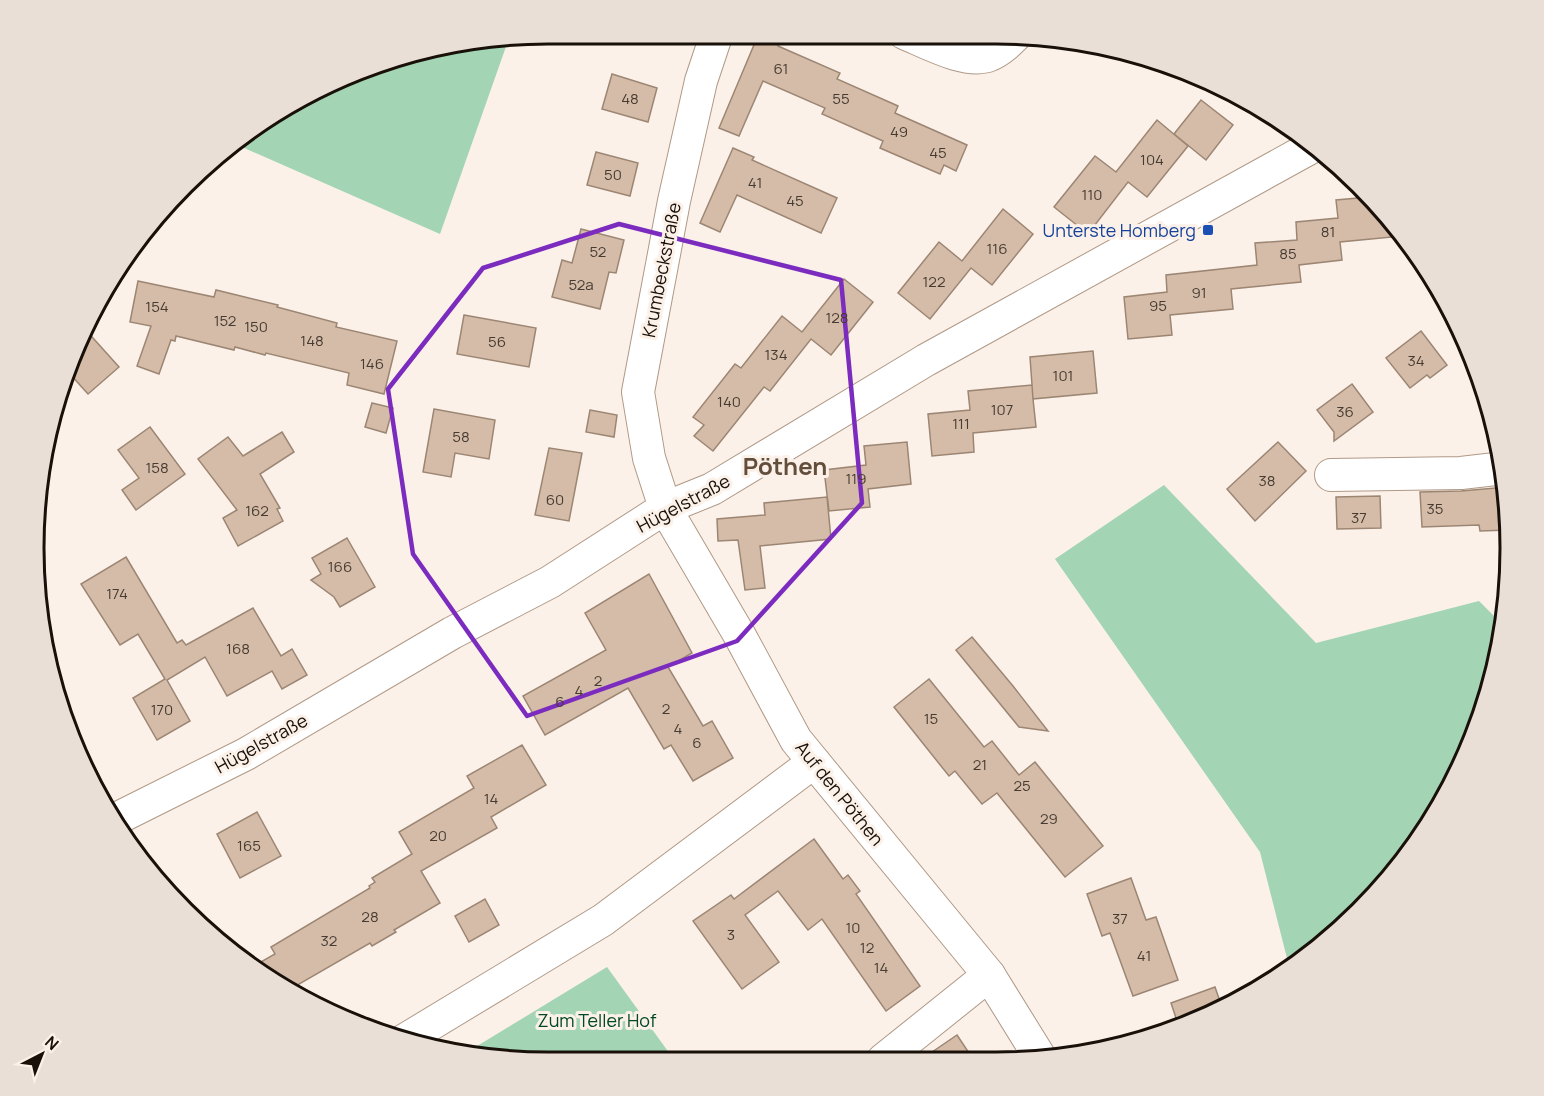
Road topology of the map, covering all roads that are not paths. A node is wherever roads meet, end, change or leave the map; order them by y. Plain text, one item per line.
1 (713, 44) edge
2 (932, 44) edge
3 (1007, 44) edge
4 (1306, 150) edge
5 (1494, 469) edge
6 (1331, 475) dead end
7 (665, 508) junction
8 (814, 762) junction
9 (121, 816) edge
10 (989, 975) junction
11 (415, 1034) edge
12 (1036, 1050) edge
13 (893, 1052) edge

1 - 7 street, Krumbeckstraße
2 - 3 street
4 - 7 street, Hügelstraße
5 - 6 street
7 - 8 street, Auf den Pöthen
7 - 9 street, Hügelstraße
8 - 10 street, Auf den Pöthen
8 - 11 street
10 - 12 street, Auf den Pöthen
10 - 13 street

